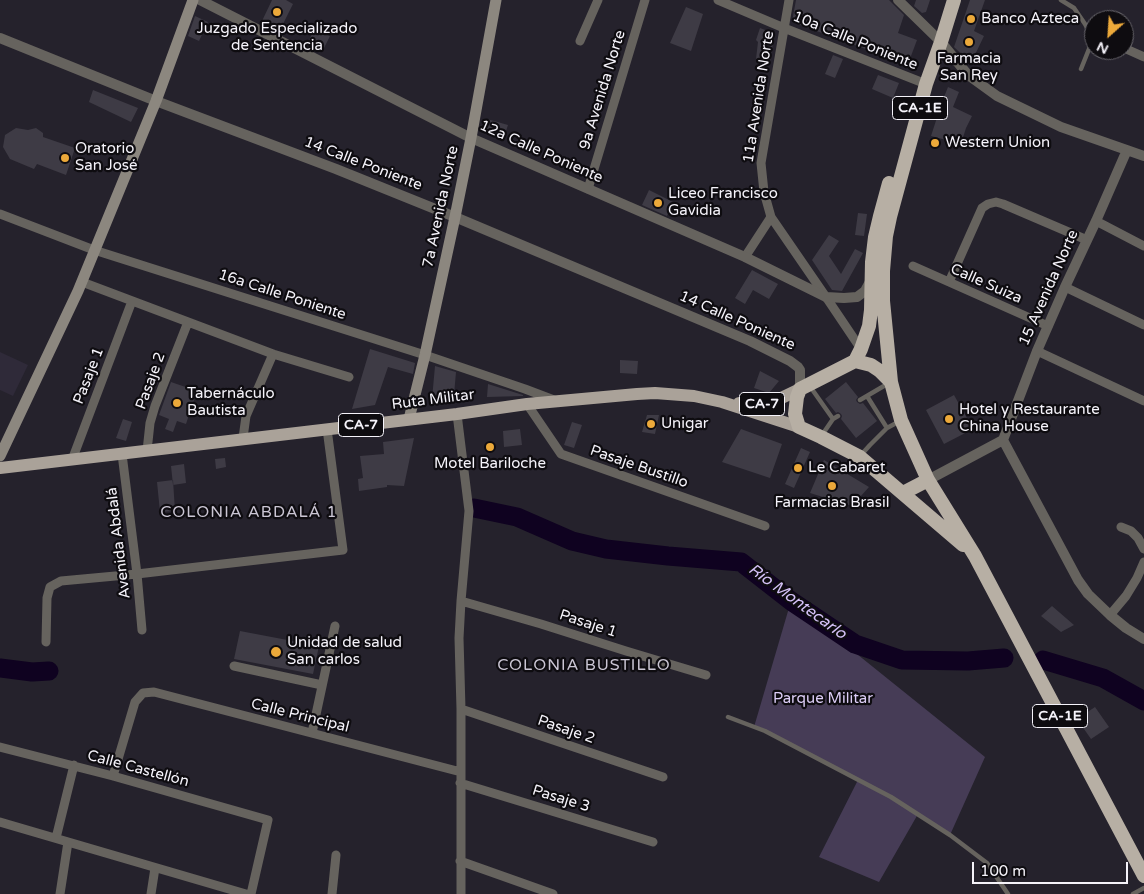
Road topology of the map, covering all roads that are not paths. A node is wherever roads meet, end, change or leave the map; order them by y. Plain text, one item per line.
1 (194, 0) edge
2 (200, 0) edge
3 (496, 0) edge
4 (598, 0) edge
5 (645, 0) edge
6 (718, 0) edge
7 (789, 0) edge
8 (898, 0) edge
9 (946, 0) edge
10 (954, 0) edge
11 (1062, 0) edge
12 (784, 28) junction
13 (0, 38) edge
14 (580, 40) dead end
15 (938, 40) junction
16 (1082, 69) dead end
17 (923, 83) junction
18 (156, 101) junction
19 (471, 138) junction
20 (1127, 150) junction
21 (1144, 156) edge
22 (588, 189) junction
23 (0, 214) edge
24 (455, 217) junction
25 (771, 217) junction
26 (1096, 221) junction
27 (1087, 240) junction
28 (1144, 246) edge
29 (94, 250) junction
30 (745, 257) junction
31 (912, 266) dead end
32 (872, 280) junction
33 (82, 282) junction
34 (949, 282) junction
35 (1065, 287) junction
36 (826, 297) junction
37 (132, 301) junction
38 (188, 322) junction
39 (1144, 325) edge
40 (1048, 326) junction
41 (1037, 352) junction
42 (273, 354) junction
43 (425, 354) junction
44 (858, 355) junction
45 (349, 377) dead end
46 (891, 382) junction
47 (804, 387) junction
48 (867, 396) junction
49 (860, 400) dead end
50 (556, 401) junction
51 (1144, 401) edge
52 (722, 402) junction
53 (527, 404) junction
54 (458, 414) junction
55 (838, 416) dead end
56 (409, 419) junction
57 (833, 419) junction
58 (901, 420) junction
59 (799, 427) junction
60 (887, 428) junction
61 (327, 429) junction
62 (822, 436) junction
63 (243, 438) junction
64 (1003, 440) junction
65 (147, 451) junction
66 (122, 454) junction
67 (0, 456) edge
68 (860, 457) junction
69 (72, 460) junction
70 (0, 468) edge
71 (928, 480) junction
72 (903, 493) junction
73 (765, 526) dead end
74 (1120, 527) dead end
75 (1144, 549) edge
76 (975, 556) junction
77 (1144, 562) edge
78 (137, 574) junction
79 (461, 601) junction
80 (1110, 615) junction
81 (335, 626) dead end
82 (142, 630) dead end
83 (1144, 639) edge
84 (46, 642) dead end
85 (234, 666) dead end
86 (706, 675) dead end
87 (322, 685) junction
88 (461, 709) junction
89 (728, 717) dead end
90 (312, 733) junction
91 (0, 746) edge
92 (74, 765) junction
93 (461, 772) junction
94 (113, 776) junction
95 (663, 777) dead end
96 (460, 783) junction
97 (0, 822) edge
98 (56, 838) junction
99 (68, 842) junction
100 (653, 842) dead end
101 (336, 855) dead end
102 (460, 861) junction
103 (155, 868) junction
104 (1144, 876) edge
105 (1144, 888) edge
106 (60, 894) edge
107 (151, 894) edge
108 (246, 894) edge
109 (251, 894) edge
110 (332, 894) edge
111 (461, 894) edge
112 (552, 894) edge
113 (1008, 894) edge
114 (1134, 894) edge

1 - 18 main road
2 - 19 street, 12a Calle Poniente
3 - 19 main road, 7a Avenida Norte
4 - 14 street
5 - 22 street, 9a Avenida Norte
6 - 12 street, 10a Calle Poniente
7 - 12 street, 11a Avenida Norte
8 - 15 street
9 - 15 highway, CA-1E
10 - 15 highway, CA-1E
11 - 16 lane
12 - 17 street, 10a Calle Poniente
12 - 25 street, 11a Avenida Norte
13 - 18 street, 14 Calle Poniente
15 - 17 highway, CA-1E
15 - 20 street
17 - 32 highway, CA-1E
17 - 46 highway, CA-1E
18 - 24 street, 14 Calle Poniente
18 - 29 main road
19 - 22 street, 12a Calle Poniente
19 - 24 main road, 7a Avenida Norte
20 - 21 street
20 - 26 street, 15 Avenida Norte
22 - 30 street, 12a Calle Poniente
23 - 29 street, 16a Calle Poniente
24 - 43 main road, 7a Avenida Norte
24 - 47 street, 14 Calle Poniente
25 - 30 street
25 - 36 street, 11a Avenida Norte
26 - 27 street, 15 Avenida Norte
26 - 28 street
27 - 34 street
27 - 35 street, 15 Avenida Norte
29 - 33 main road
29 - 43 street, 16a Calle Poniente
30 - 36 street, 12a Calle Poniente
31 - 34 street, Calle Suiza
32 - 36 street, 12a Calle Poniente
32 - 44 highway, CA-1E
33 - 37 street
33 - 67 main road
34 - 40 street, Calle Suiza
35 - 39 street
35 - 40 street, 15 Avenida Norte
36 - 44 street, 11a Avenida Norte
37 - 38 street
37 - 69 street, Pasaje 1
38 - 42 street
38 - 65 street, Pasaje 2
40 - 41 street, 15 Avenida Norte
41 - 51 street
41 - 64 street, 15 Avenida Norte
42 - 45 street
42 - 63 street
43 - 50 street, 16a Calle Poniente
43 - 56 main road, 7a Avenida Norte
44 - 46 highway
44 - 47 highway
46 - 48 lane
46 - 58 highway, CA-1E
47 - 52 main road, Ruta Militar / CA-7
47 - 57 lane
47 - 59 highway
48 - 49 lane
48 - 60 lane
50 - 52 main road, Ruta Militar / CA-7
50 - 53 main road, Ruta Militar / CA-7
52 - 59 main road, Ruta Militar / CA-7
53 - 54 main road, Ruta Militar / CA-7
53 - 73 street, Pasaje Bustillo
54 - 56 main road, Ruta Militar / CA-7
54 - 79 street
55 - 57 lane
56 - 61 main road, Ruta Militar / CA-7
57 - 62 lane
58 - 60 lane
58 - 71 highway, CA-1E
59 - 62 highway, CA-1E
60 - 68 lane
61 - 63 main road, Ruta Militar / CA-7
61 - 78 street
62 - 68 highway, CA-1E
63 - 65 main road, Ruta Militar / CA-7
64 - 71 street
64 - 80 street
65 - 66 main road, Ruta Militar / CA-7
66 - 69 main road, Ruta Militar / CA-7
66 - 78 street, Avenida Abdalá
68 - 72 highway, CA-1E
69 - 70 main road, Ruta Militar / CA-7
71 - 72 highway
71 - 76 highway, CA-1E
72 - 76 highway, CA-1E
74 - 75 street
76 - 104 highway, CA-1E
77 - 80 street
78 - 82 street, Avenida Abdalá
78 - 84 street
79 - 86 street, Pasaje 1
79 - 88 street
80 - 83 street
81 - 87 street
85 - 87 street
87 - 90 street
88 - 93 street
88 - 95 street, Pasaje 2
89 - 113 lane
90 - 93 street, Calle Principal
90 - 94 street, Calle Principal
91 - 92 street, Calle Castellón
92 - 94 street, Calle Castellón
92 - 98 street
93 - 96 street
94 - 109 street, Calle Castellón
96 - 100 street, Pasaje 3
96 - 102 street
97 - 98 street
98 - 99 street
99 - 103 street
99 - 106 street
101 - 110 street
102 - 111 street
102 - 112 street
103 - 107 street
103 - 108 street
105 - 114 lane

